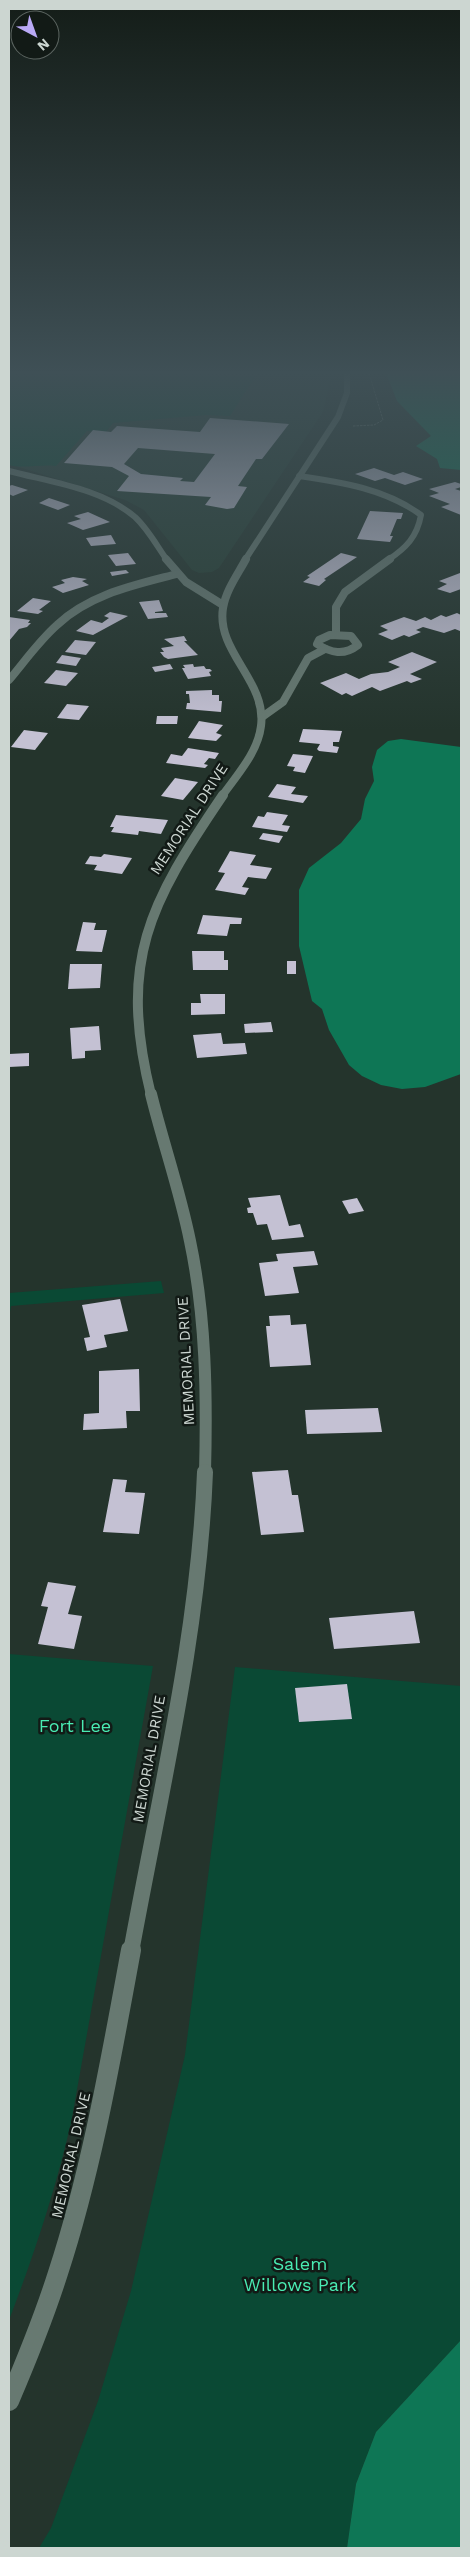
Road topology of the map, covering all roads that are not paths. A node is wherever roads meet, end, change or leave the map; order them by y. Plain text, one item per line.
1 (83, 492) edge
2 (289, 492) edge
3 (374, 492) edge
4 (177, 574) junction
5 (223, 605) junction
6 (336, 634) junction
7 (325, 649) junction
8 (9, 680) edge
9 (262, 717) junction
10 (9, 2401) edge

1 - 4 street
2 - 5 street
3 - 6 street
4 - 5 street
4 - 8 street
5 - 9 street, MEMORIAL DRIVE
6 - 7 street
6 - 7 street
7 - 9 street
9 - 10 street, MEMORIAL DRIVE

